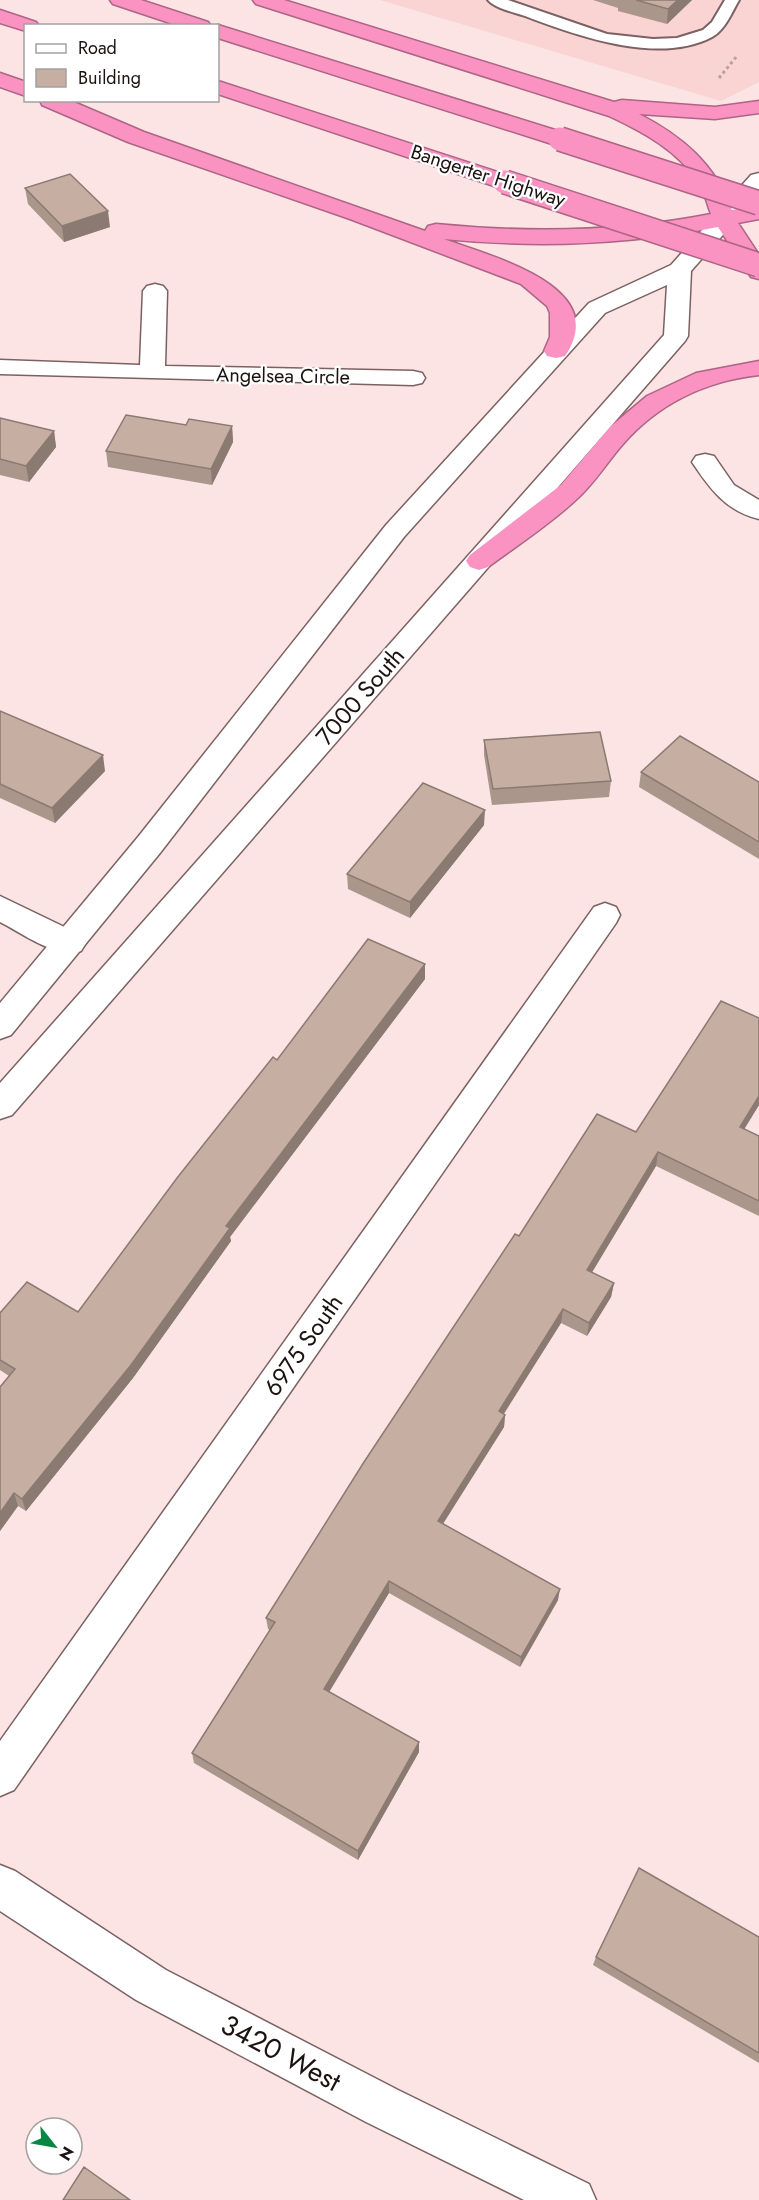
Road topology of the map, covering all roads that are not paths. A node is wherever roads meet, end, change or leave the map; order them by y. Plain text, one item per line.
1 (120, 0) edge
2 (263, 0) edge
3 (495, 0) edge
4 (732, 0) edge
5 (0, 16) edge
6 (24, 24) edge
7 (195, 24) edge
8 (219, 31) edge
9 (0, 79) edge
10 (219, 87) edge
11 (24, 89) edge
12 (576, 97) junction
13 (55, 102) edge
14 (759, 107) edge
15 (759, 180) edge
16 (759, 203) edge
17 (759, 212) edge
18 (358, 214) junction
19 (724, 218) junction
20 (759, 265) edge
21 (679, 270) junction
22 (759, 272) edge
23 (154, 291) dead end
24 (556, 351) junction
25 (0, 367) edge
26 (759, 368) edge
27 (152, 373) junction
28 (413, 378) dead end
29 (705, 462) dead end
30 (759, 511) edge
31 (479, 561) junction
32 (0, 908) edge
33 (605, 915) dead end
34 (70, 943) junction
35 (0, 1026) edge
36 (0, 1106) edge
37 (0, 1776) edge
38 (0, 1886) edge
39 (573, 2200) edge

1 - 7 highway
2 - 12 highway
3 - 4 lane
5 - 6 highway
8 - 16 highway, bridge
9 - 11 highway
10 - 20 highway, Bangerter Highway, bridge
12 - 14 highway
12 - 19 highway
13 - 18 highway
15 - 19 main road
17 - 19 highway
18 - 19 highway
18 - 24 highway
19 - 21 main road
19 - 22 highway
21 - 24 main road
21 - 31 main road, 7000 South
23 - 27 main road
24 - 34 main road
25 - 27 main road, Angelsea Circle
26 - 31 highway
27 - 28 main road, Angelsea Circle
29 - 30 main road
31 - 36 main road, 7000 South
32 - 34 main road
33 - 37 main road, 6975 South
34 - 35 main road
38 - 39 main road, 3420 West

